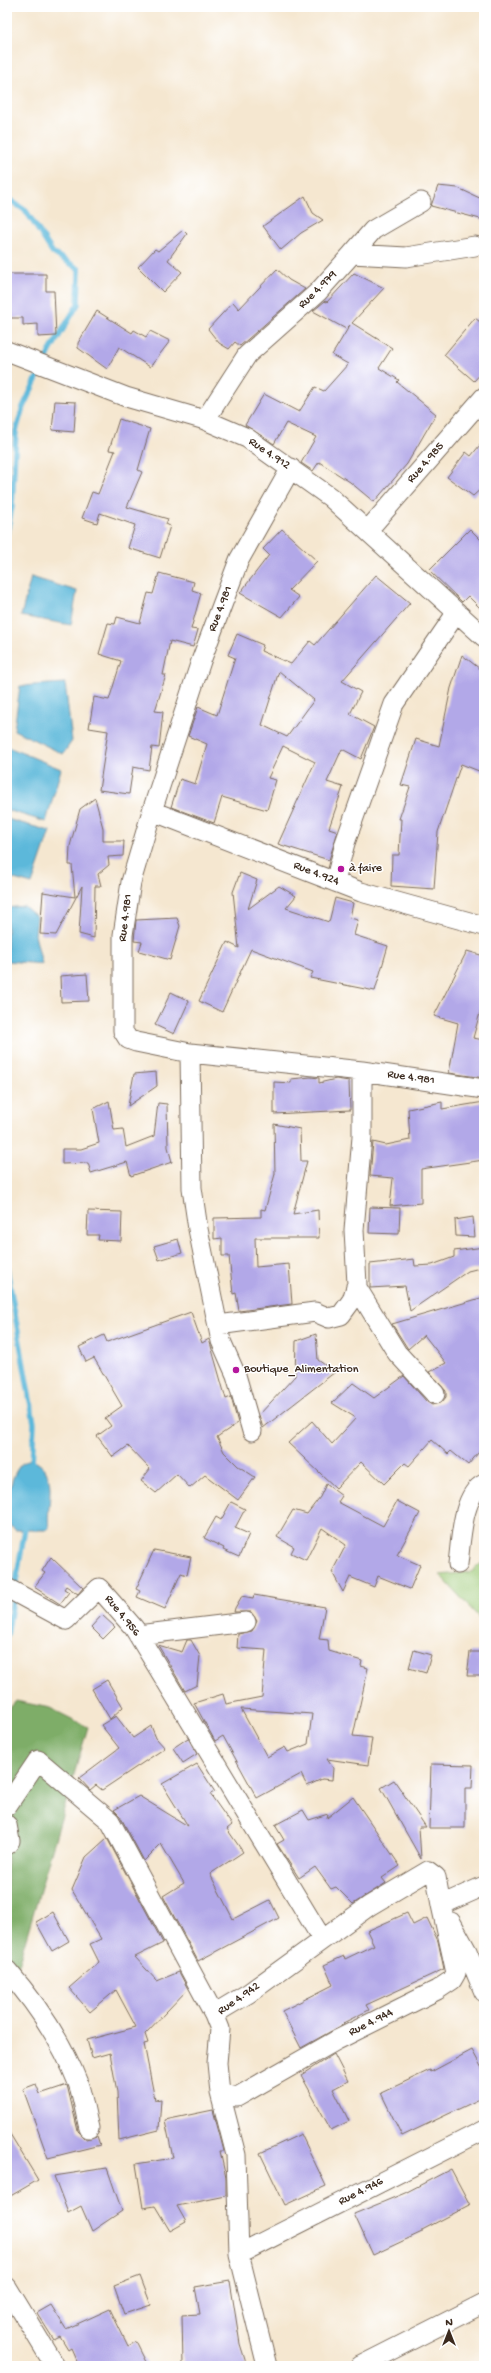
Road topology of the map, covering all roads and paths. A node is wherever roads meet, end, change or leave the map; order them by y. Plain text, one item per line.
1 (421, 202) dead end
2 (475, 246) dead end
3 (352, 254) junction
4 (7, 351) edge
5 (484, 397) edge
6 (205, 420) junction
7 (291, 468) junction
8 (368, 530) junction
9 (457, 612) junction
10 (484, 637) edge
11 (152, 811) junction
12 (335, 882) junction
13 (484, 926) edge
14 (190, 1053) junction
15 (362, 1071) junction
16 (484, 1089) edge
17 (356, 1286) junction
18 (218, 1325) junction
19 (435, 1394) dead end
20 (252, 1431) dead end
21 (484, 1484) edge
22 (458, 1564) dead end
23 (7, 1588) edge
24 (246, 1622) dead end
25 (138, 1635) junction
26 (7, 1806) edge
27 (7, 1826) edge
28 (7, 1845) edge
29 (484, 1886) edge
30 (441, 1905) junction
31 (322, 1939) junction
32 (7, 1970) edge
33 (484, 1992) edge
34 (214, 2014) junction
35 (220, 2093) junction
36 (89, 2128) dead end
37 (484, 2130) edge
38 (238, 2254) junction
39 (7, 2287) edge
40 (484, 2303) edge
41 (55, 2366) edge
42 (267, 2366) edge
43 (360, 2366) edge

1 - 3 street, Rue 4.979
2 - 3 street
3 - 6 street, Rue 4.979
4 - 6 street, Rue 4.912
5 - 8 street, Rue 4.985
6 - 7 street, Rue 4.912
7 - 8 street, Rue 4.912
7 - 11 street, Rue 4.981
8 - 9 street, Rue 4.912
9 - 10 street, Rue 4.912
9 - 12 street
11 - 12 street, Rue 4.924
11 - 14 street, Rue 4.981
12 - 13 street, Rue 4.924
14 - 15 street, Rue 4.981
14 - 18 street
15 - 16 street, Rue 4.981
15 - 17 street
17 - 18 street
17 - 19 street
18 - 20 street
21 - 22 street
23 - 25 street, Rue 4.956
24 - 25 street
25 - 31 street, Rue 4.956
26 - 34 street
27 - 28 street
29 - 30 street
30 - 31 street, Rue 4.942
30 - 33 street
30 - 35 street, Rue 4.944
31 - 34 street, Rue 4.942
32 - 36 street
34 - 35 street, Rue 4.942
35 - 38 street, Rue 4.942
37 - 38 street, Rue 4.946
38 - 42 street, Rue 4.942
39 - 41 street
40 - 43 street

